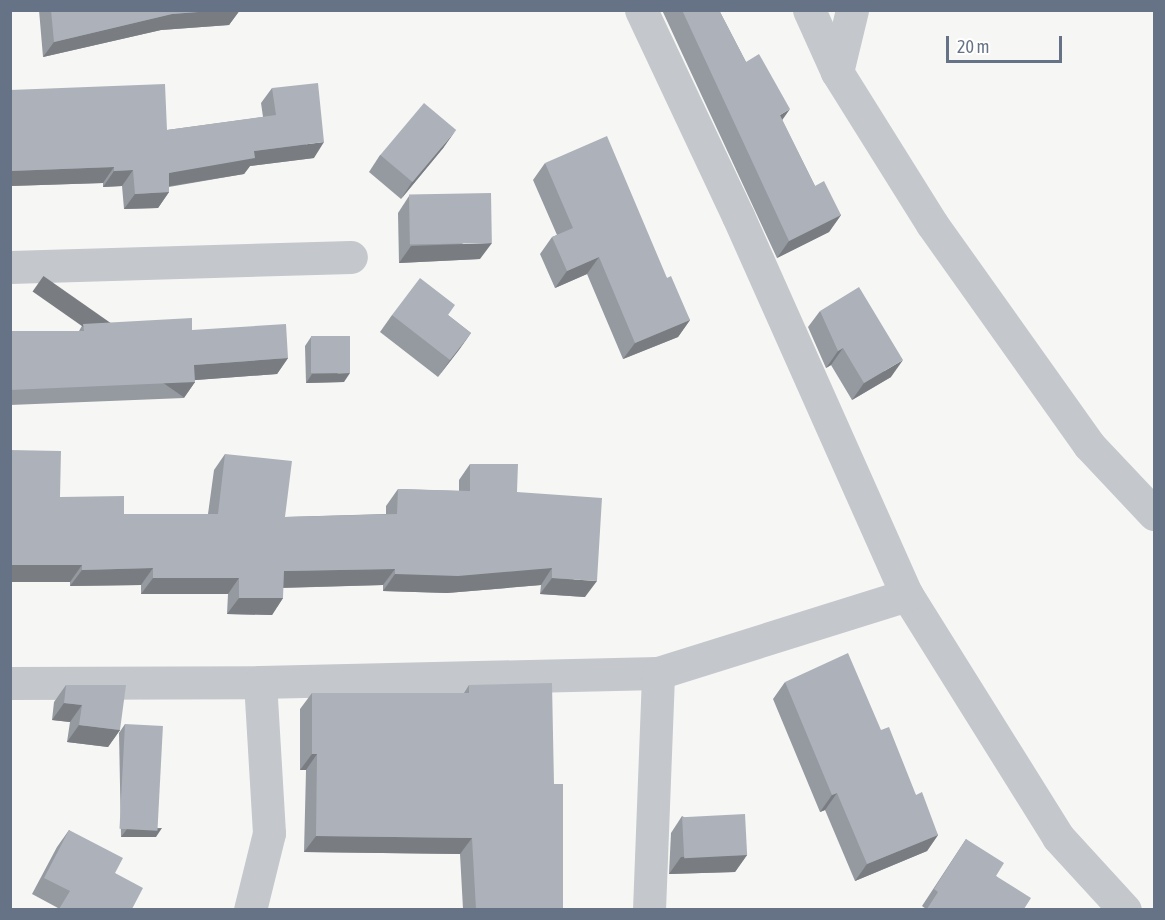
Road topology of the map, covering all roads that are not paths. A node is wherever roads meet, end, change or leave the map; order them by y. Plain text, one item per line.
1 (641, 10) edge
2 (808, 10) edge
3 (852, 10) edge
4 (837, 72) junction
5 (351, 257) dead end
6 (10, 267) edge
7 (1155, 514) edge
8 (907, 595) junction
9 (658, 673) junction
10 (260, 682) junction
11 (10, 683) edge
12 (250, 909) edge
13 (649, 909) edge
14 (1125, 909) edge

1 - 8 street
2 - 4 street
3 - 4 street
4 - 7 street
5 - 6 street
8 - 9 street
8 - 14 street
9 - 10 street
9 - 13 street
10 - 11 street
10 - 12 street

